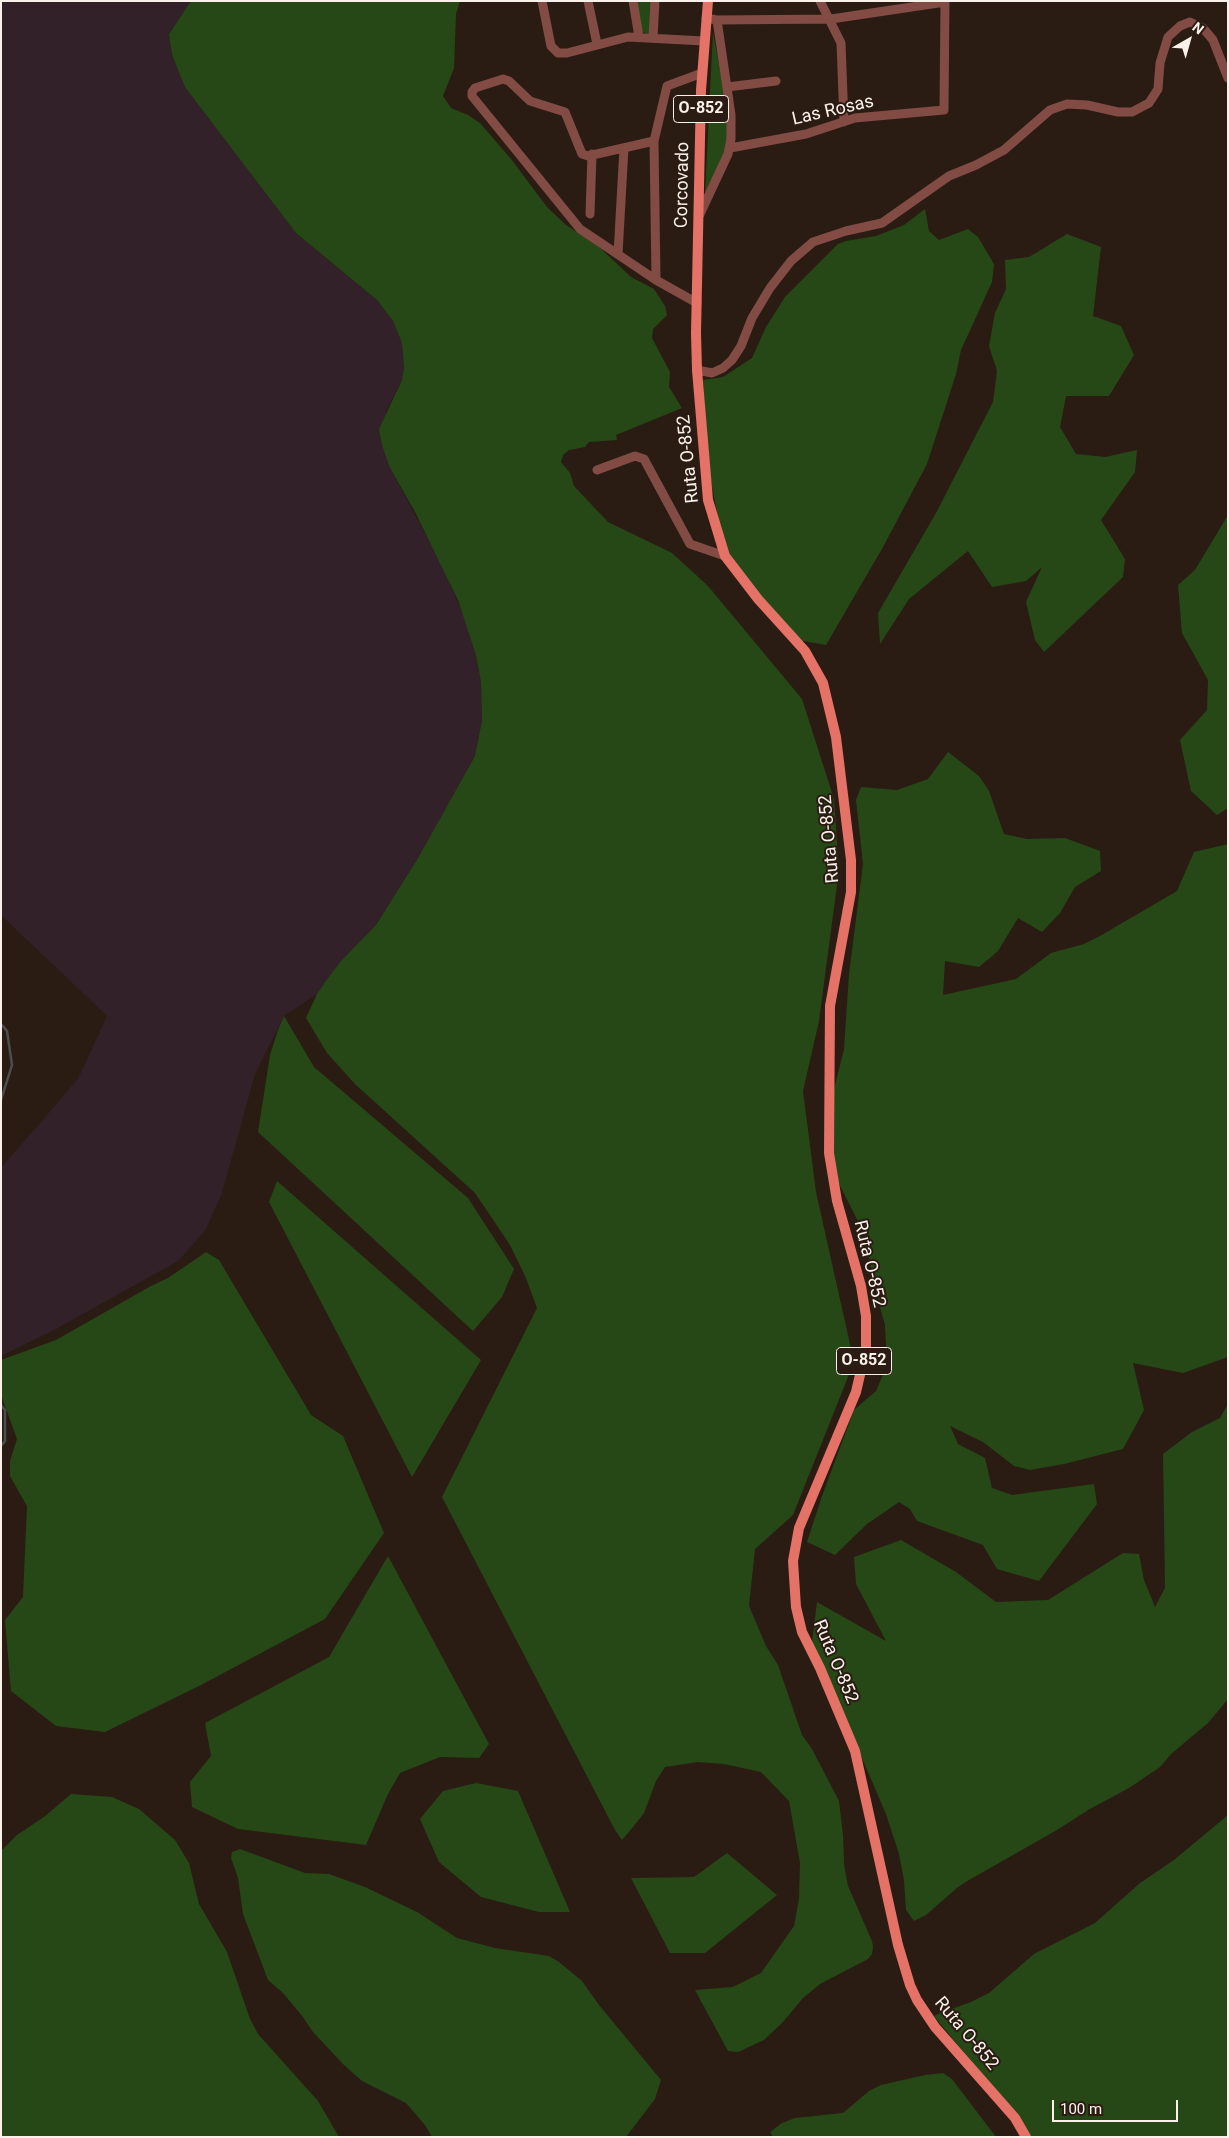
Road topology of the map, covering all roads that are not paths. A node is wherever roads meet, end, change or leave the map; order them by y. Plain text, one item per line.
1 (542, 1) edge
2 (588, 1) edge
3 (633, 1) edge
4 (655, 1) edge
5 (708, 1) edge
6 (820, 1) edge
7 (945, 2) edge
8 (706, 18) junction
9 (831, 19) junction
10 (717, 20) junction
11 (639, 36) junction
12 (652, 38) junction
13 (704, 41) junction
14 (597, 44) junction
15 (702, 73) junction
16 (1228, 78) edge
17 (776, 81) dead end
18 (727, 87) junction
19 (844, 122) junction
20 (654, 141) junction
21 (624, 148) junction
22 (730, 148) junction
23 (592, 154) junction
24 (590, 214) dead end
25 (698, 218) junction
26 (618, 254) junction
27 (656, 280) junction
28 (697, 303) junction
29 (697, 370) junction
30 (597, 470) dead end
31 (725, 556) junction
32 (1026, 2137) edge

1 - 14 street
2 - 14 street
3 - 11 street
4 - 12 street
5 - 8 main road, Corcovado / O-852
6 - 9 street
7 - 9 street
7 - 19 street, Las Rosas
8 - 10 street
8 - 13 main road, Corcovado / O-852
9 - 10 street
9 - 19 street
10 - 18 street
11 - 12 street
11 - 14 street
12 - 13 street
13 - 15 main road, Corcovado / O-852
15 - 20 street
15 - 25 main road, Corcovado / O-852
16 - 29 street
17 - 18 street
18 - 22 street
19 - 22 street, Las Rosas
20 - 21 street
20 - 27 street
21 - 23 street
21 - 26 street
22 - 25 street
23 - 24 street
23 - 26 street
25 - 28 main road, Corcovado / O-852
26 - 27 street
27 - 28 street
28 - 29 main road, Corcovado / O-852
29 - 31 main road, Ruta O-852 / O-852
30 - 31 street
31 - 32 main road, Ruta O-852 / O-852

